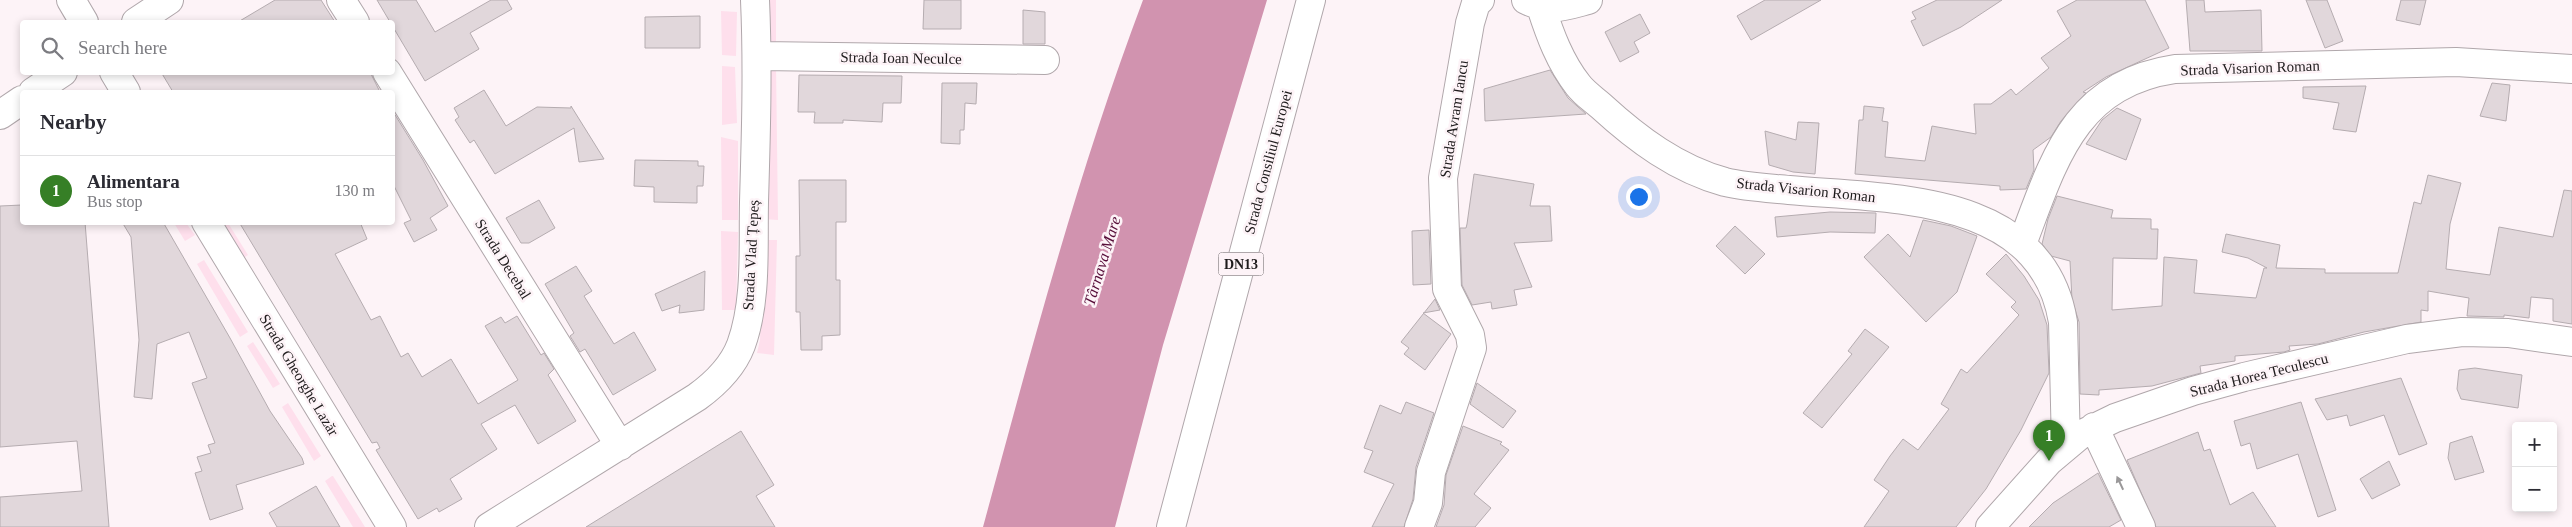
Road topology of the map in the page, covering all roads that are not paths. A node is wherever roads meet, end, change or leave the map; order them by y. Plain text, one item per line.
1 (70, 0) edge
2 (169, 0) edge
3 (341, 0) edge
4 (755, 0) edge
5 (1311, 0) edge
6 (1480, 0) edge
7 (1588, 0) edge
8 (1534, 4) edge
9 (83, 20) edge
10 (139, 20) edge
11 (354, 20) edge
12 (757, 56) junction
13 (1045, 60) dead end
14 (2572, 69) edge
15 (58, 75) edge
16 (116, 75) edge
17 (389, 75) edge
18 (36, 90) edge
19 (125, 90) edge
20 (20, 101) edge
21 (0, 115) edge
22 (208, 225) edge
23 (2022, 244) junction
24 (2572, 342) edge
25 (2094, 427) junction
26 (620, 446) junction
27 (2066, 446) junction
28 (392, 527) edge
29 (489, 527) edge
30 (1171, 527) edge
31 (1419, 527) edge
32 (1990, 527) edge
33 (2141, 527) edge

1 - 9 main road
2 - 10 main road
3 - 11 main road
4 - 12 main road, Strada Vlad Țepeș
5 - 30 main road, Strada Consiliul Europei / DN13
6 - 31 main road, Strada Avram Iancu
7 - 8 main road
8 - 23 main road, Strada Visarion Roman
12 - 13 main road, Strada Ioan Neculce
12 - 26 main road, Strada Vlad Țepeș
14 - 23 main road, Strada Visarion Roman
15 - 18 main road
16 - 19 main road
17 - 26 main road, Strada Decebal
20 - 21 main road
22 - 28 main road, Strada Gheorghe Lazăr
23 - 27 main road, Strada Visarion Roman
24 - 25 main road, Strada Horea Teculescu
25 - 27 main road, Strada Horea Teculescu
33 -> 25 main road
26 - 29 main road, Strada Vlad Țepeș
27 - 32 main road, Strada Horea Teculescu

